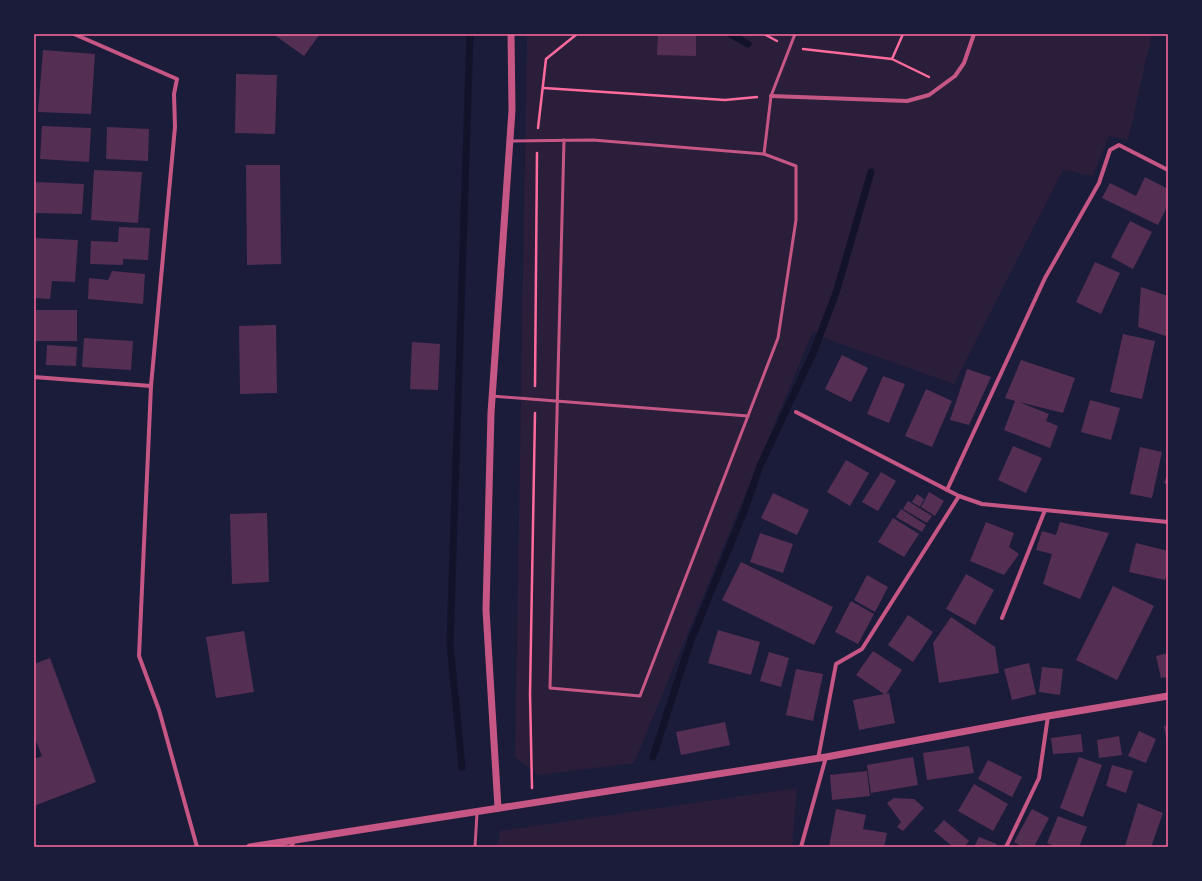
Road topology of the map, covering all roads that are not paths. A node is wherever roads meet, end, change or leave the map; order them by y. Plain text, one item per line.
1 (74, 34) edge
2 (511, 34) edge
3 (795, 34) edge
4 (974, 34) edge
5 (771, 96) junction
6 (564, 140) junction
7 (510, 141) junction
8 (764, 154) junction
9 (1168, 170) edge
10 (34, 377) edge
11 (151, 386) junction
12 (492, 396) junction
13 (557, 401) junction
14 (796, 412) dead end
15 (748, 416) junction
16 (947, 490) junction
17 (959, 496) junction
18 (1045, 510) junction
19 (1168, 522) edge
20 (1002, 618) dead end
21 (1168, 696) edge
22 (1048, 716) junction
23 (826, 758) junction
24 (818, 759) junction
25 (498, 808) junction
26 (477, 811) junction
27 (293, 844) edge
28 (197, 847) edge
29 (250, 847) edge
30 (475, 847) edge
31 (801, 847) edge
32 (1006, 847) edge

1 - 11 street
2 - 7 street
3 - 5 lane
4 - 5 street
5 - 8 lane
6 - 7 lane
6 - 8 lane
6 - 13 lane
7 - 12 street
8 - 15 lane
9 - 16 street
10 - 11 street
11 - 28 street
12 - 13 lane
12 - 25 street
13 - 15 lane
13 - 15 lane
14 - 16 street
16 - 17 street
17 - 18 street
17 - 24 street
18 - 19 street
18 - 20 street
21 - 22 street
22 - 23 street
22 - 32 street
23 - 24 street
23 - 31 street
24 - 25 street
25 - 26 street
26 - 27 street
26 - 30 lane
27 - 29 street

